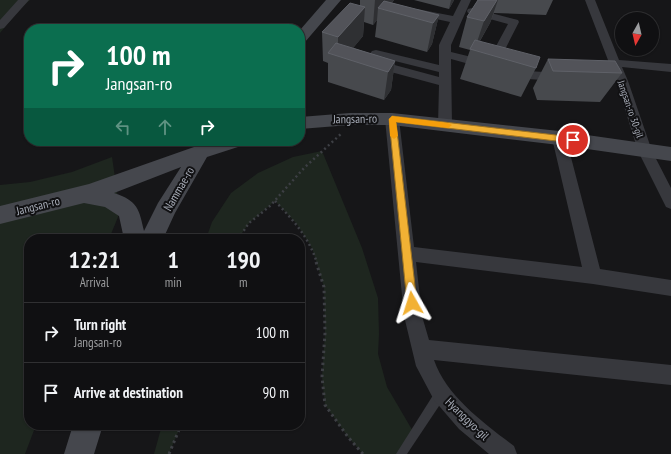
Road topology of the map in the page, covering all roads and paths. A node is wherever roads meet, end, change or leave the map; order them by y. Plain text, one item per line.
1 (24, 0) edge
2 (334, 0) edge
3 (590, 0) edge
4 (464, 4) edge
5 (408, 10) edge
6 (457, 20) junction
7 (0, 26) edge
8 (437, 29) edge
9 (451, 32) junction
10 (305, 33) edge
11 (445, 54) junction
12 (614, 63) junction
13 (491, 66) junction
14 (671, 68) edge
15 (445, 70) junction
16 (574, 78) edge
17 (606, 80) edge
18 (622, 81) junction
19 (445, 83) junction
20 (357, 119) junction
21 (392, 119) junction
22 (306, 120) edge
23 (445, 125) junction
24 (559, 138) junction
25 (205, 146) edge
26 (645, 151) junction
27 (671, 154) edge
28 (83, 194) junction
29 (275, 201) junction
30 (671, 203) edge
31 (0, 215) edge
32 (134, 234) edge
33 (154, 234) edge
34 (241, 234) edge
35 (303, 234) edge
36 (305, 237) edge
37 (407, 254) junction
38 (593, 276) junction
39 (671, 288) edge
40 (421, 349) junction
41 (671, 375) edge
42 (441, 393) junction
43 (86, 430) edge
44 (180, 430) edge
45 (79, 454) edge
46 (169, 454) edge
47 (363, 454) edge
48 (401, 454) edge
49 (506, 454) edge

1 - 7 street
2 - 10 street
3 - 12 street, Jangsan-ro 30-gil
4 - 6 street
4 - 13 street
5 - 6 street
6 - 9 street
8 - 9 street
9 - 11 street
11 - 13 street
11 - 15 street
12 - 14 street
12 - 18 street, Jangsan-ro 30-gil
13 - 16 street
15 - 19 street
15 - 19 street
17 - 18 street
18 - 26 street, Jangsan-ro 30-gil
19 - 23 street
20 - 21 street, Jangsan-ro
20 - 22 street, Jangsan-ro
20 - 29 path
21 - 23 street, Jangsan-ro
21 - 37 street, Hyanggyo-gil
23 - 24 street, Jangsan-ro
24 - 26 street, Jangsan-ro
24 - 38 street
25 - 28 street, Jangsan-ro
25 - 33 street, Nammae-ro
26 - 27 street, Jangsan-ro
26 - 30 street, Jangsan-ro 30-gil
28 - 31 street, Jangsan-ro
28 - 32 street
29 - 34 path
29 - 35 path
36 - 47 path
37 - 38 street
37 - 40 street, Hyanggyo-gil
38 - 39 street
40 - 41 street
40 - 42 street, Hyanggyo-gil
42 - 48 lane
42 - 49 street, Hyanggyo-gil
43 - 45 street
44 - 46 path

